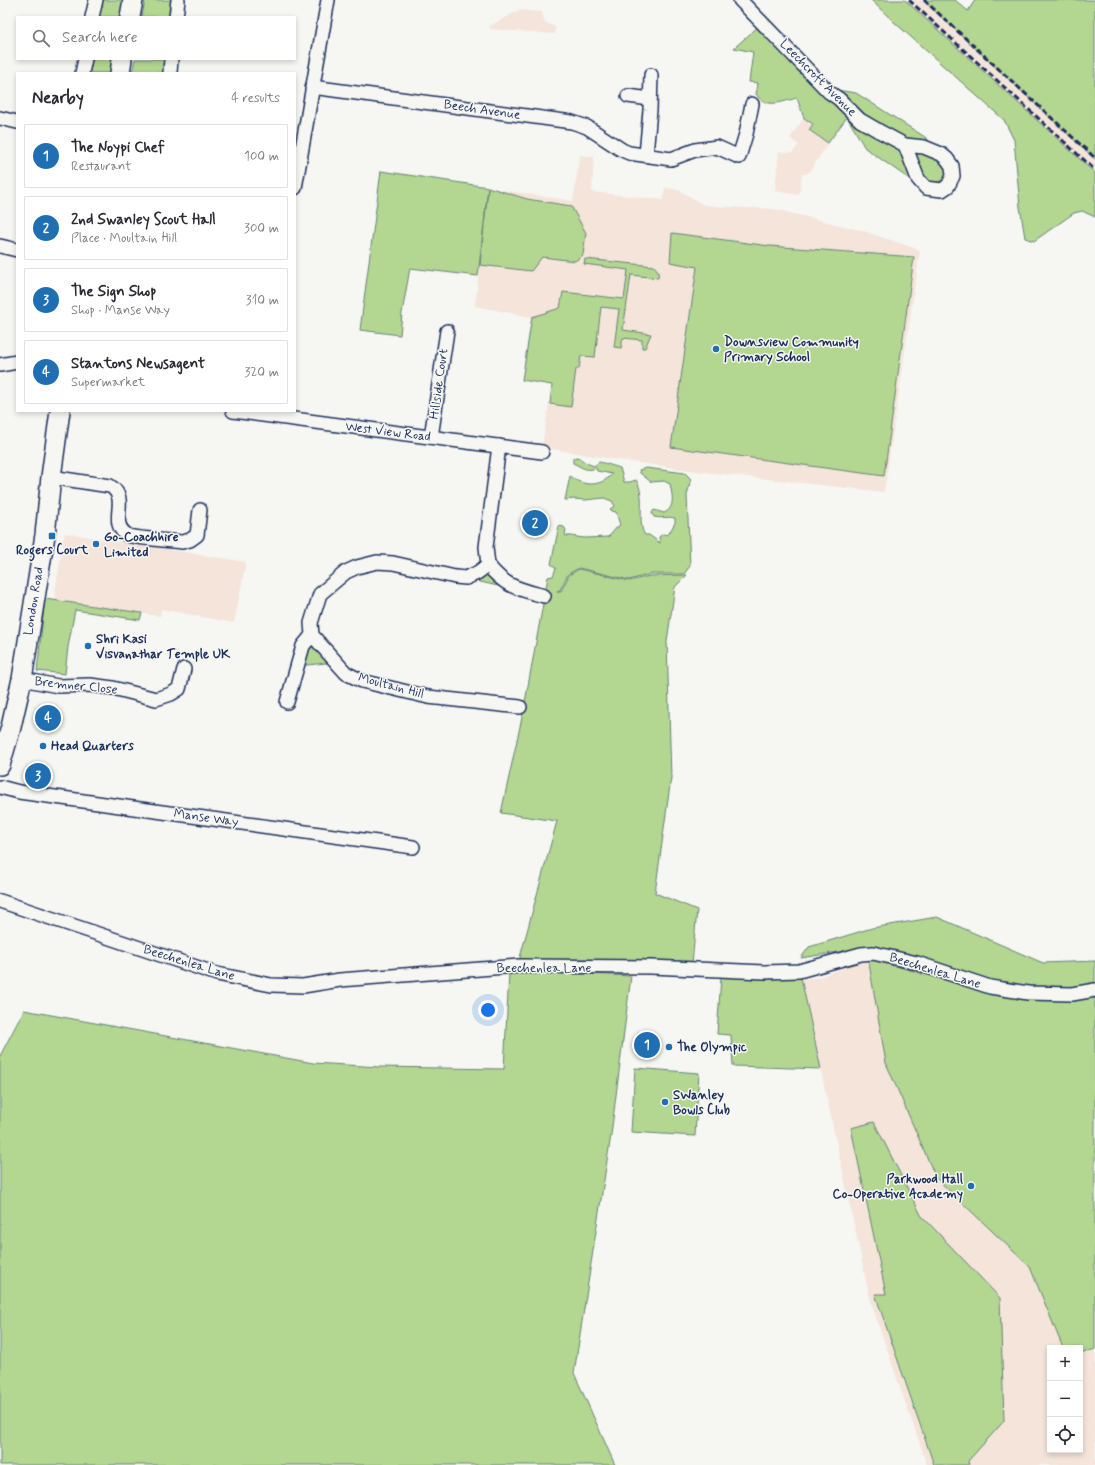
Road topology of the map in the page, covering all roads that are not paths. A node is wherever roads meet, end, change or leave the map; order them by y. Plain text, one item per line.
1 (96, 0) edge
2 (133, 0) edge
3 (178, 0) edge
4 (328, 0) edge
5 (740, 0) edge
6 (92, 16) edge
7 (130, 16) edge
8 (176, 16) edge
9 (84, 60) edge
10 (122, 60) edge
11 (171, 60) edge
12 (82, 72) edge
13 (120, 72) edge
14 (170, 72) edge
15 (651, 76) dead end
16 (312, 87) junction
17 (628, 96) dead end
18 (650, 99) junction
19 (752, 104) dead end
20 (0, 118) edge
21 (16, 122) edge
22 (906, 144) dead end
23 (646, 155) junction
24 (296, 182) edge
25 (0, 246) edge
26 (16, 250) edge
27 (446, 331) dead end
28 (16, 362) edge
29 (0, 366) edge
30 (60, 412) edge
31 (241, 412) edge
32 (431, 437) junction
33 (499, 446) junction
34 (542, 452) dead end
35 (51, 477) junction
36 (200, 510) dead end
37 (488, 566) junction
38 (544, 596) dead end
39 (312, 635) junction
40 (184, 669) dead end
41 (22, 679) junction
42 (287, 702) dead end
43 (520, 707) dead end
44 (0, 765) edge
45 (0, 787) edge
46 (413, 847) dead end
47 (0, 901) edge
48 (1095, 990) edge

1 - 6 street
2 - 7 main road
3 - 8 street
4 - 16 street
5 - 22 street, Leechcroft Avenue
9 - 12 street
10 - 13 main road
11 - 14 street
15 - 18 street
16 - 23 street, Beech Avenue
16 - 24 street
17 - 18 street
18 - 23 street
19 - 23 street, Beech Avenue
20 - 21 street
25 - 26 street
27 - 32 street, Hillside Court
28 - 29 street
30 - 35 main road, London Road
31 - 32 street, West View Road
32 - 33 street, West View Road
33 - 34 street, West View Road
33 - 37 street
35 - 36 street
35 - 41 main road, London Road
37 - 38 street
37 - 39 street
39 - 42 street
39 - 43 street, Moultain Hill
40 - 41 street, Bremner Close
41 - 44 main road, London Road
45 - 46 street, Manse Way
47 - 48 street, Beechenlea Lane

